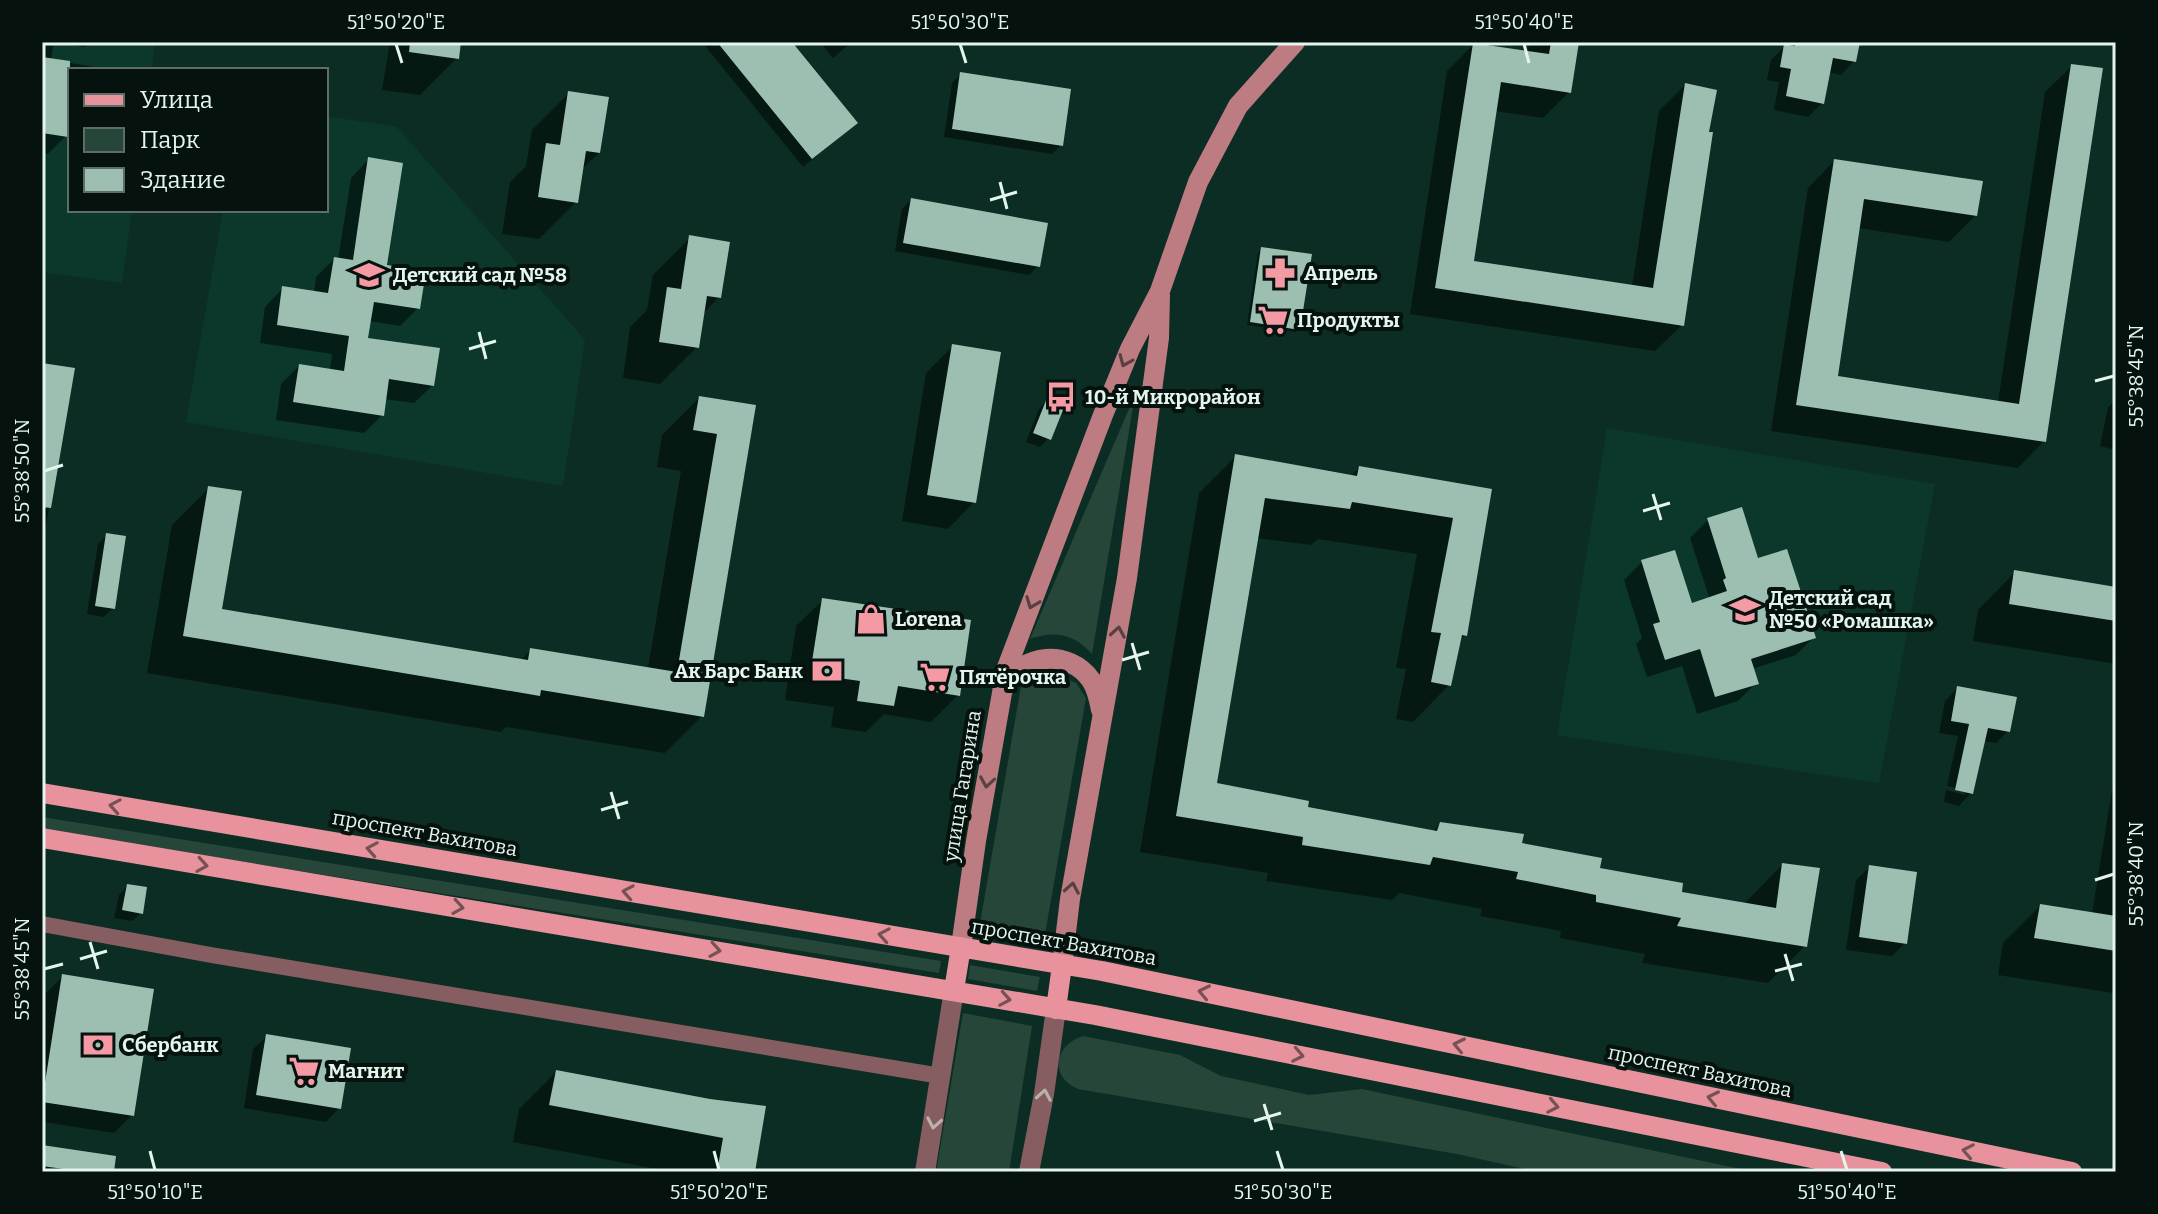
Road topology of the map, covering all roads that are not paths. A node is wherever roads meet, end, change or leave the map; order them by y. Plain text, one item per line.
1 (1295, 42) edge
2 (1160, 291) junction
3 (999, 705) junction
4 (1103, 721) junction
5 (42, 793) edge
6 (42, 838) edge
7 (42, 924) edge
8 (961, 947) junction
9 (1062, 965) junction
10 (954, 990) junction
11 (1056, 1009) junction
12 (941, 1076) junction
13 (925, 1172) edge
14 (1029, 1172) edge
15 (1882, 1172) edge
16 (2072, 1172) edge

1 - 2 main road, улица Гагарина
2 -> 3 main road, улица Гагарина
4 -> 2 main road, улица Гагарина
3 - 4 main road
3 -> 8 main road, улица Гагарина
9 -> 4 main road, улица Гагарина
8 -> 5 main road, проспект Вахитова
6 -> 10 main road
7 - 12 street
8 - 9 main road, проспект Вахитова
8 - 10 main road, улица Гагарина
9 - 11 main road, улица Гагарина
16 -> 9 main road, проспект Вахитова
10 -> 11 main road
10 - 12 street, улица Гагарина
14 -> 11 street, улица Гагарина
11 -> 15 main road
12 -> 13 street, улица Гагарина

